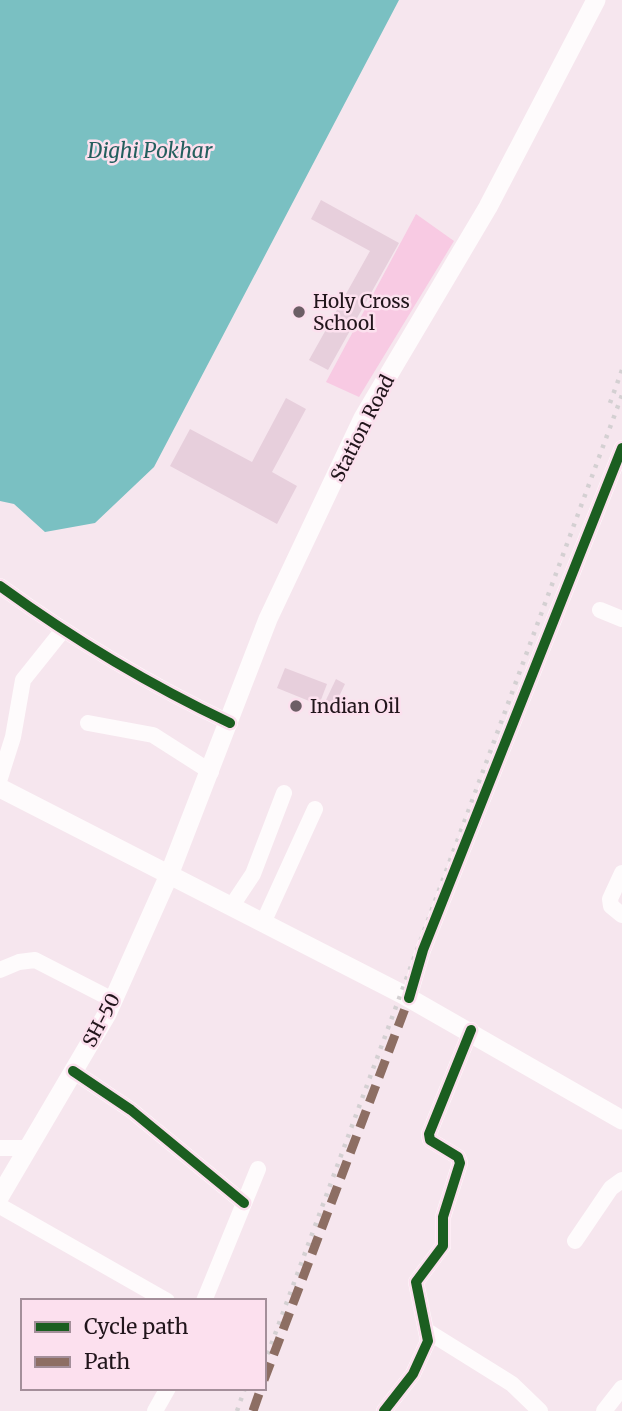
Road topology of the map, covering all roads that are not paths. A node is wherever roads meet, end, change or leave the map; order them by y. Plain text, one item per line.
1 (596, 0) edge
2 (622, 448) edge
3 (0, 586) edge
4 (600, 610) dead end
5 (622, 619) edge
6 (63, 630) junction
7 (88, 723) dead end
8 (230, 723) junction
9 (211, 772) junction
10 (0, 778) edge
11 (0, 789) edge
12 (284, 793) dead end
13 (315, 809) dead end
14 (622, 873) edge
15 (169, 875) junction
16 (231, 907) junction
17 (622, 915) edge
18 (263, 923) junction
19 (0, 970) edge
20 (409, 998) junction
21 (113, 1000) junction
22 (471, 1030) junction
23 (73, 1071) junction
24 (620, 1116) edge
25 (0, 1148) edge
26 (28, 1148) junction
27 (258, 1169) dead end
28 (622, 1180) edge
29 (0, 1196) edge
30 (244, 1203) junction
31 (0, 1206) edge
32 (575, 1241) dead end
33 (163, 1299) edge
34 (205, 1299) edge
35 (427, 1331) junction
36 (622, 1388) edge
37 (167, 1390) edge
38 (155, 1411) edge
39 (384, 1411) edge
40 (540, 1411) edge
41 (604, 1411) edge

1 - 8 main road, Station Road
2 - 20 street
3 - 6 street
4 - 5 street
6 - 8 street
6 - 10 street
7 - 9 street
8 - 9 main road, Station Road
9 - 15 main road, Station Road
11 - 15 main road
12 - 16 street
13 - 18 street
14 - 17 street
15 - 16 main road
15 - 21 main road, SH-50
16 - 18 main road
18 - 20 main road
19 - 21 street
20 - 22 main road
21 - 23 main road, SH-50
22 - 24 main road
22 - 35 street
23 - 26 main road, SH-50
23 - 30 street
25 - 26 street
26 - 29 main road, SH-50
27 - 30 street
28 - 32 street
30 - 34 street
31 - 33 street
35 - 39 street
35 - 40 street
36 - 41 street
37 - 38 street

